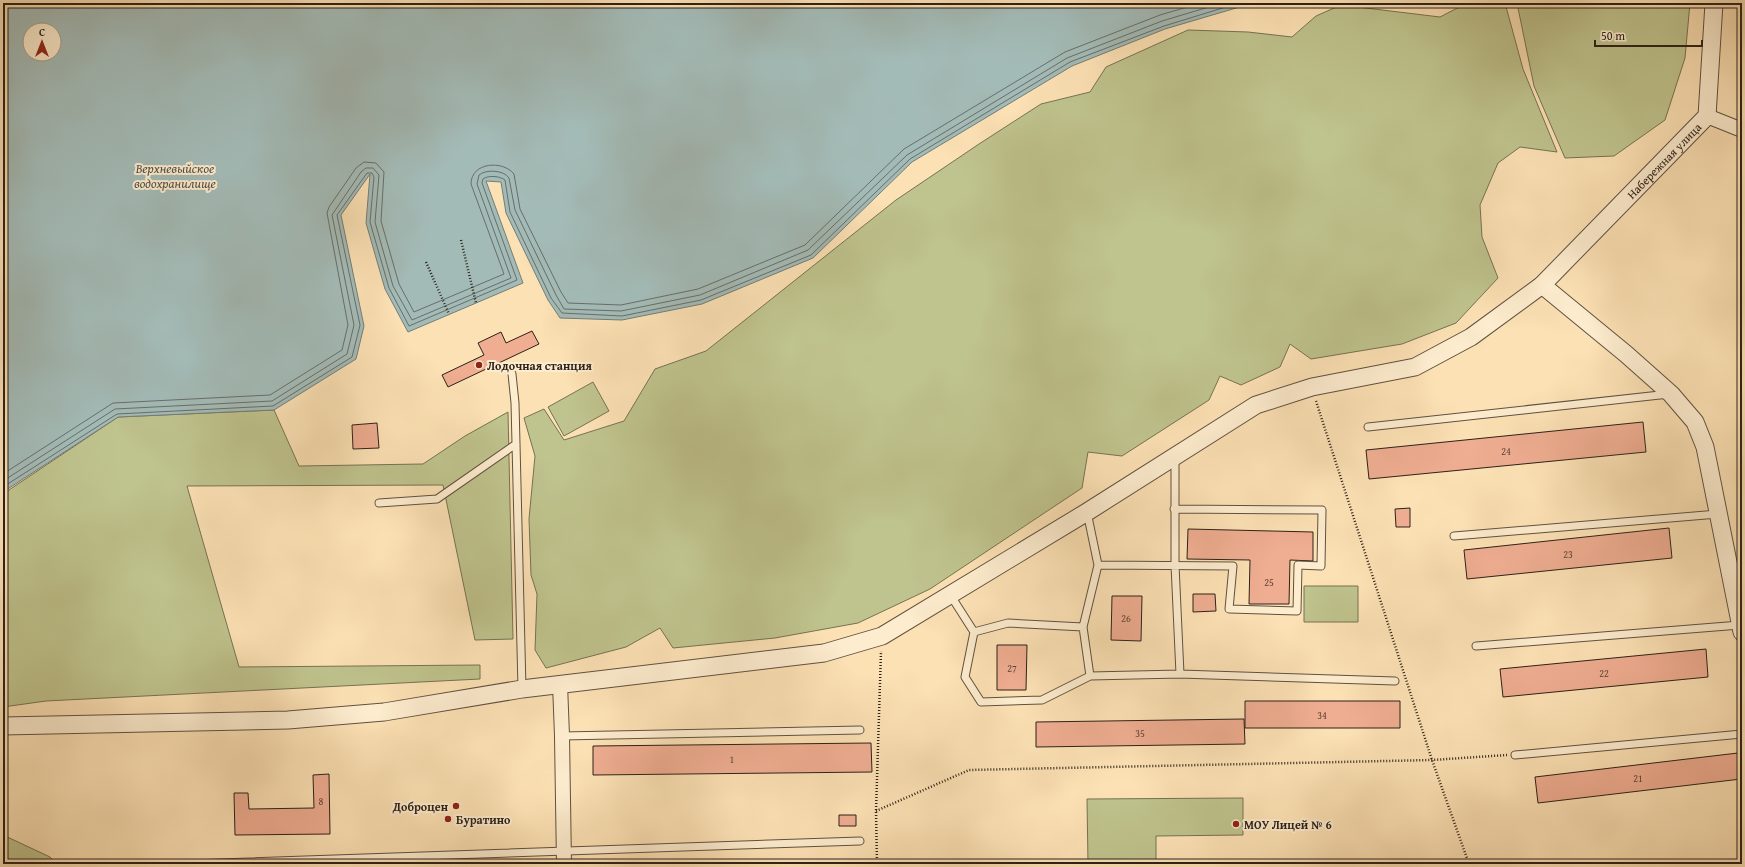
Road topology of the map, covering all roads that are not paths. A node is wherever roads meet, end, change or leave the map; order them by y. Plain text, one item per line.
1 (1714, 3) edge
2 (1707, 116) junction
3 (1742, 130) edge
4 (1542, 285) junction
5 (512, 374) dead end
6 (1671, 394) junction
7 (1368, 427) dead end
8 (516, 444) junction
9 (1176, 455) junction
10 (379, 503) dead end
11 (1174, 509) junction
12 (1087, 512) junction
13 (1718, 514) junction
14 (1454, 536) dead end
15 (1175, 564) junction
16 (1098, 565) junction
17 (951, 596) junction
18 (1083, 627) junction
19 (1741, 628) edge
20 (974, 632) junction
21 (1476, 646) dead end
22 (1180, 674) junction
23 (1090, 676) junction
24 (1395, 681) dead end
25 (560, 684) junction
26 (522, 689) junction
27 (3, 726) edge
28 (860, 730) dead end
29 (1742, 734) edge
30 (562, 736) junction
31 (1515, 755) road end
32 (860, 842) dead end
33 (564, 857) edge
34 (191, 864) edge

1 - 2 street, Набережная улица
2 - 3 street
2 - 4 street, Набережная улица
4 - 6 street
4 - 9 street, Набережная улица
5 - 8 lane
6 - 7 lane
6 - 13 street
8 - 10 lane
8 - 26 lane
9 - 11 lane
9 - 12 street, Набережная улица
11 - 15 lane
11 - 15 lane
12 - 16 lane
12 - 17 street, Набережная улица
13 - 14 lane
13 - 19 street
15 - 16 lane
15 - 22 lane
16 - 18 lane
17 - 20 lane
17 - 25 street, Набережная улица
18 - 20 lane
18 - 23 lane
19 - 21 lane
20 - 23 lane
22 - 23 lane
22 - 24 lane
25 - 26 street, Набережная улица
25 - 30 street
26 - 27 street, Набережная улица
28 - 30 lane
29 - 31 lane
30 - 33 street
32 - 33 lane
33 - 34 lane

